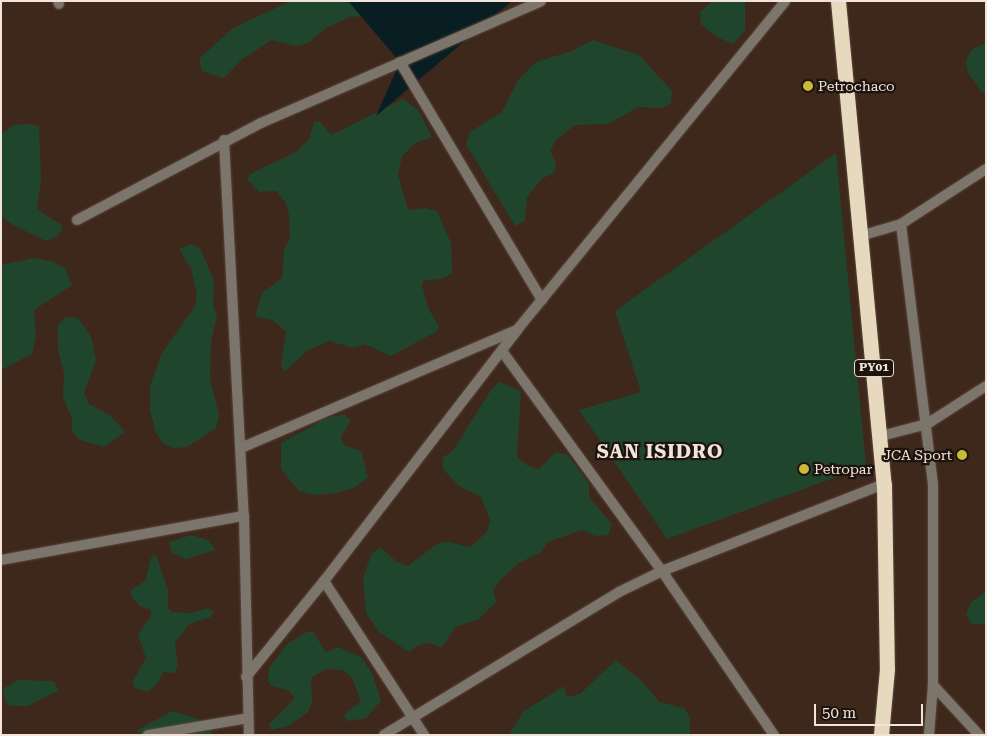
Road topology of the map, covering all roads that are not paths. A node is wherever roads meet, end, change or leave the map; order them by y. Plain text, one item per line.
1 (541, 1) edge
2 (785, 1) edge
3 (838, 1) edge
4 (400, 62) junction
5 (224, 140) junction
6 (986, 169) edge
7 (77, 220) dead end
8 (901, 224) junction
9 (860, 236) junction
10 (542, 300) junction
11 (517, 330) junction
12 (502, 351) junction
13 (986, 386) edge
14 (927, 424) junction
15 (881, 436) junction
16 (241, 448) junction
17 (884, 484) junction
18 (244, 516) junction
19 (1, 560) edge
20 (662, 572) junction
21 (324, 581) junction
22 (246, 676) junction
23 (933, 685) junction
24 (413, 717) junction
25 (248, 718) junction
26 (148, 735) edge
27 (249, 735) edge
28 (384, 735) edge
29 (424, 735) edge
30 (774, 735) edge
31 (881, 735) edge
32 (929, 735) edge
33 (979, 735) edge

1 - 4 street
2 - 10 street
3 - 9 highway, PY01
4 - 5 street
4 - 10 street
5 - 7 street
5 - 16 street
6 - 8 street
8 - 9 street
8 - 14 street
9 - 15 highway, PY01
10 - 11 street
11 - 12 street
11 - 16 street
12 - 20 street
12 - 21 street
13 - 14 street
14 - 15 street
14 - 23 street
15 - 17 highway, PY01
16 - 18 street
17 - 20 street
17 - 31 highway, PY01
18 - 19 street
18 - 22 street
20 - 24 street
20 - 30 street
21 - 22 street
21 - 24 street
22 - 25 street
23 - 32 street
23 - 33 street
24 - 28 street
24 - 29 street
25 - 26 street
25 - 27 street

